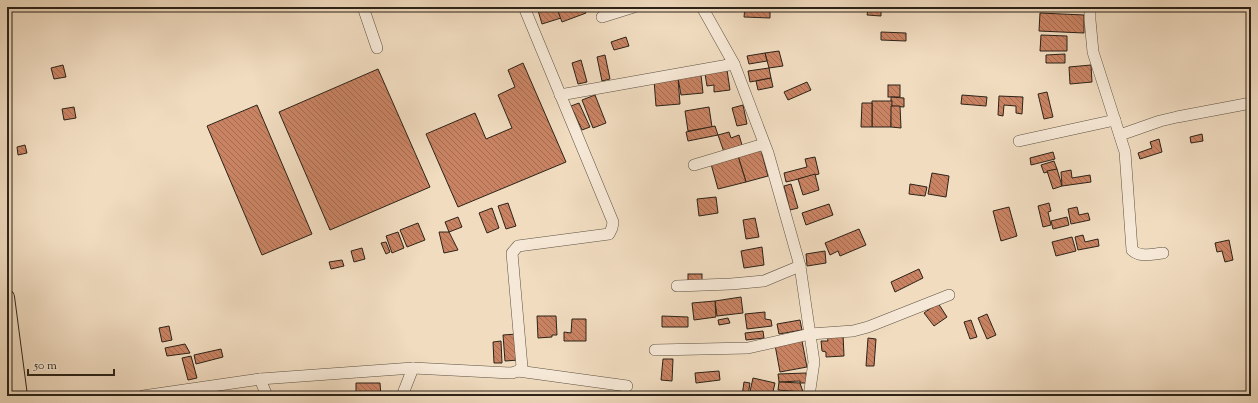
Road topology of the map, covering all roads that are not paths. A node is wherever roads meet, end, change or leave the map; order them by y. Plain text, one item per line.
1 (362, 7) edge
2 (524, 7) edge
3 (634, 7) edge
4 (702, 7) edge
5 (1090, 7) edge
6 (602, 17) dead end
7 (377, 48) dead end
8 (734, 64) junction
9 (560, 95) junction
10 (1251, 103) edge
11 (1115, 120) junction
12 (1120, 135) junction
13 (1019, 141) dead end
14 (764, 144) junction
15 (694, 165) dead end
16 (1163, 252) dead end
17 (800, 266) junction
18 (678, 286) dead end
19 (949, 295) dead end
20 (7, 297) edge
21 (810, 334) junction
22 (655, 350) dead end
23 (413, 368) junction
24 (518, 371) junction
25 (260, 379) junction
26 (627, 386) dead end
27 (20, 396) edge
28 (143, 396) edge
29 (267, 396) edge
30 (402, 396) edge
31 (809, 396) edge

1 - 7 street
2 - 9 street
3 - 6 street
4 - 8 street
5 - 11 street
8 - 9 street
8 - 14 street
9 - 24 street
10 - 12 street
11 - 12 street
11 - 13 street
12 - 16 street
14 - 15 street
14 - 17 street
17 - 18 street
17 - 21 street
19 - 21 street
20 - 27 main road
21 - 22 street
21 - 31 street
23 - 24 street
23 - 25 street
23 - 30 street
24 - 26 street
25 - 28 street
25 - 29 street

